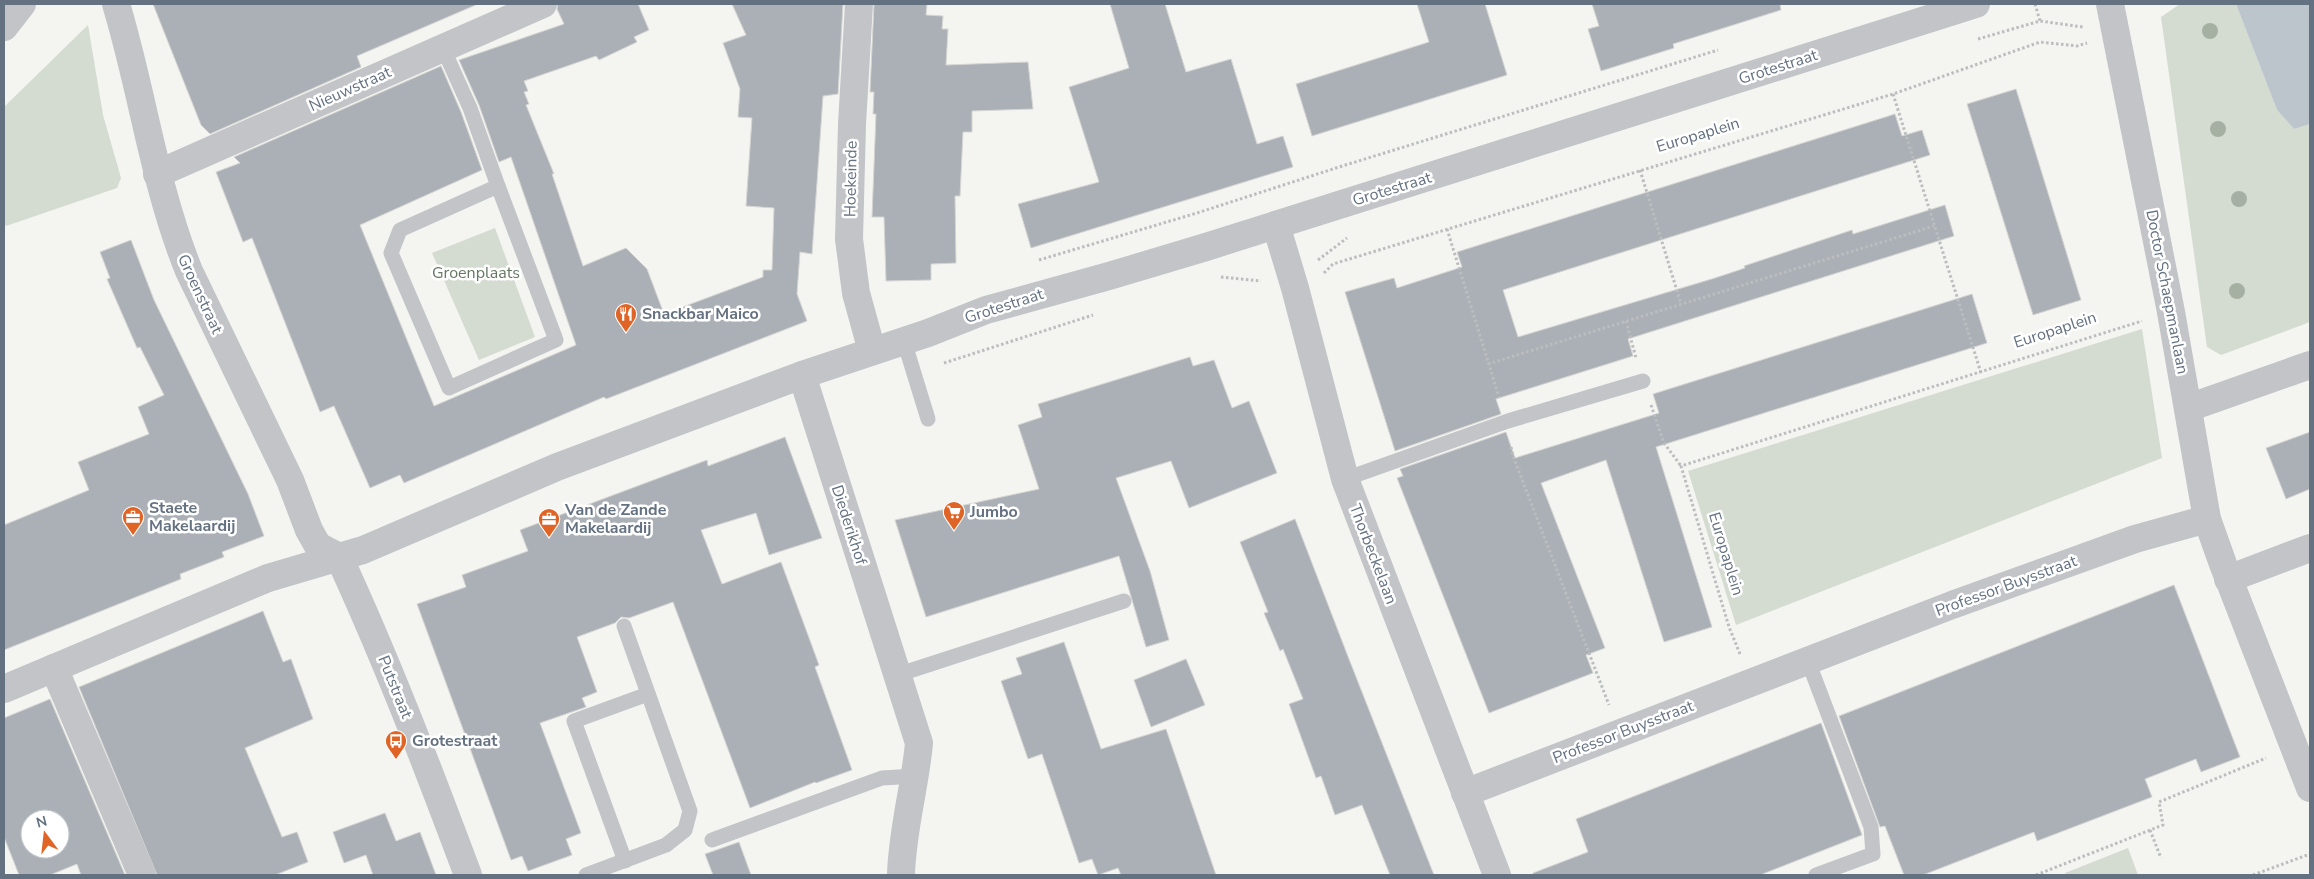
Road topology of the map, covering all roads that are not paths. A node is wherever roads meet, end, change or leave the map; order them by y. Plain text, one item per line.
1 (22, 4) edge
2 (116, 4) edge
3 (543, 4) edge
4 (859, 4) edge
5 (1976, 4) edge
6 (2113, 19) edge
7 (4, 27) edge
8 (443, 48) junction
9 (157, 174) junction
10 (498, 186) junction
11 (1276, 225) junction
12 (904, 342) junction
13 (872, 351) junction
14 (2310, 365) edge
15 (802, 375) junction
16 (1643, 381) dead end
17 (2188, 408) junction
18 (928, 419) dead end
19 (1344, 479) junction
20 (2207, 519) junction
21 (2310, 548) edge
22 (339, 557) junction
23 (2228, 579) junction
24 (1124, 601) dead end
25 (624, 626) dead end
26 (1808, 661) junction
27 (54, 668) junction
28 (897, 675) junction
29 (4, 689) edge
30 (648, 694) junction
31 (916, 776) junction
32 (2310, 788) edge
33 (1465, 793) junction
34 (712, 840) dead end
35 (625, 860) junction
36 (142, 875) edge
37 (468, 875) edge
38 (586, 875) edge
39 (901, 875) edge
40 (1497, 875) edge
41 (1816, 875) edge

1 - 7 street
2 - 9 street, Groenstraat
3 - 8 street, Nieuwstraat
4 - 13 street, Hoekeinde
5 - 11 street, Grotestraat
6 - 17 street, Doctor Schaepmanlaan
8 - 9 street, Nieuwstraat
8 - 10 lane
9 - 22 street, Groenstraat
10 - 10 lane
11 - 12 street, Grotestraat
11 - 19 street, Thorbeckelaan
12 - 13 street, Grotestraat
12 - 18 lane
13 - 15 street, Grotestraat
14 - 17 street
15 - 22 street, Grotestraat
15 - 28 street, Diederikhof
16 - 19 lane
17 - 20 street, Doctor Schaepmanlaan
19 - 33 street, Thorbeckelaan
20 - 23 street, Doctor Schaepmanlaan
20 - 26 street, Professor Buysstraat
21 - 23 street
22 - 27 street, Grotestraat
22 - 37 street, Putstraat
23 - 32 street, Doctor Schaepmanlaan
24 - 28 lane
25 - 30 lane
26 - 33 street, Professor Buysstraat
26 - 41 lane
27 - 29 street, Grotestraat
27 - 36 street
28 - 31 street, Diederikhof
30 - 35 lane
30 - 35 lane
31 - 34 lane
31 - 39 street, Diederikhof
33 - 40 street, Thorbeckelaan
35 - 38 lane

